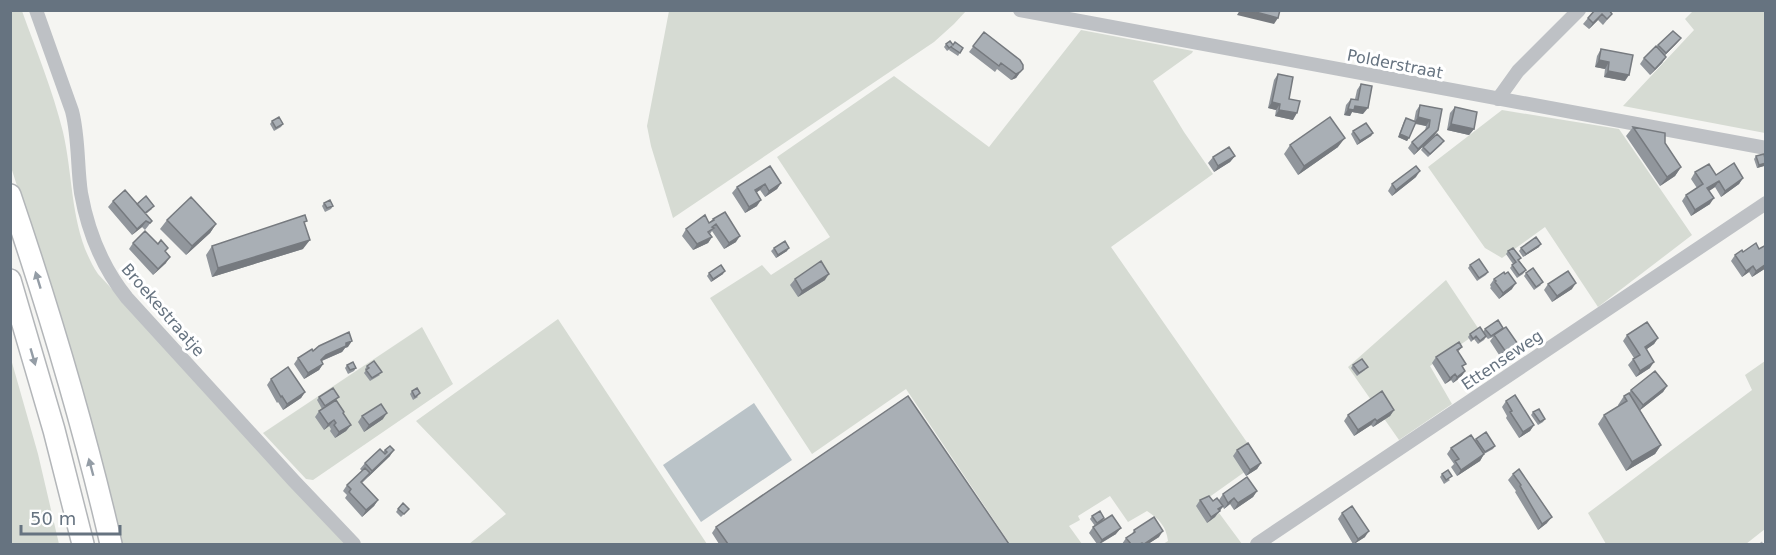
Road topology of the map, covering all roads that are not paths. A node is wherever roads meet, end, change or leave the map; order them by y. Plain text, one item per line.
1 (36, 10) edge
2 (1020, 10) edge
3 (1579, 10) edge
4 (1498, 99) junction
5 (1766, 148) edge
6 (10, 195) edge
7 (1766, 203) edge
8 (10, 280) edge
9 (83, 544) edge
10 (111, 544) edge
11 (354, 544) edge
12 (1257, 544) edge

1 - 11 street, Broekestraatje
2 - 4 street, Polderstraat
3 - 4 street
4 - 5 street, Polderstraat
10 -> 6 highway
7 - 12 street, Ettenseweg
8 -> 9 highway

